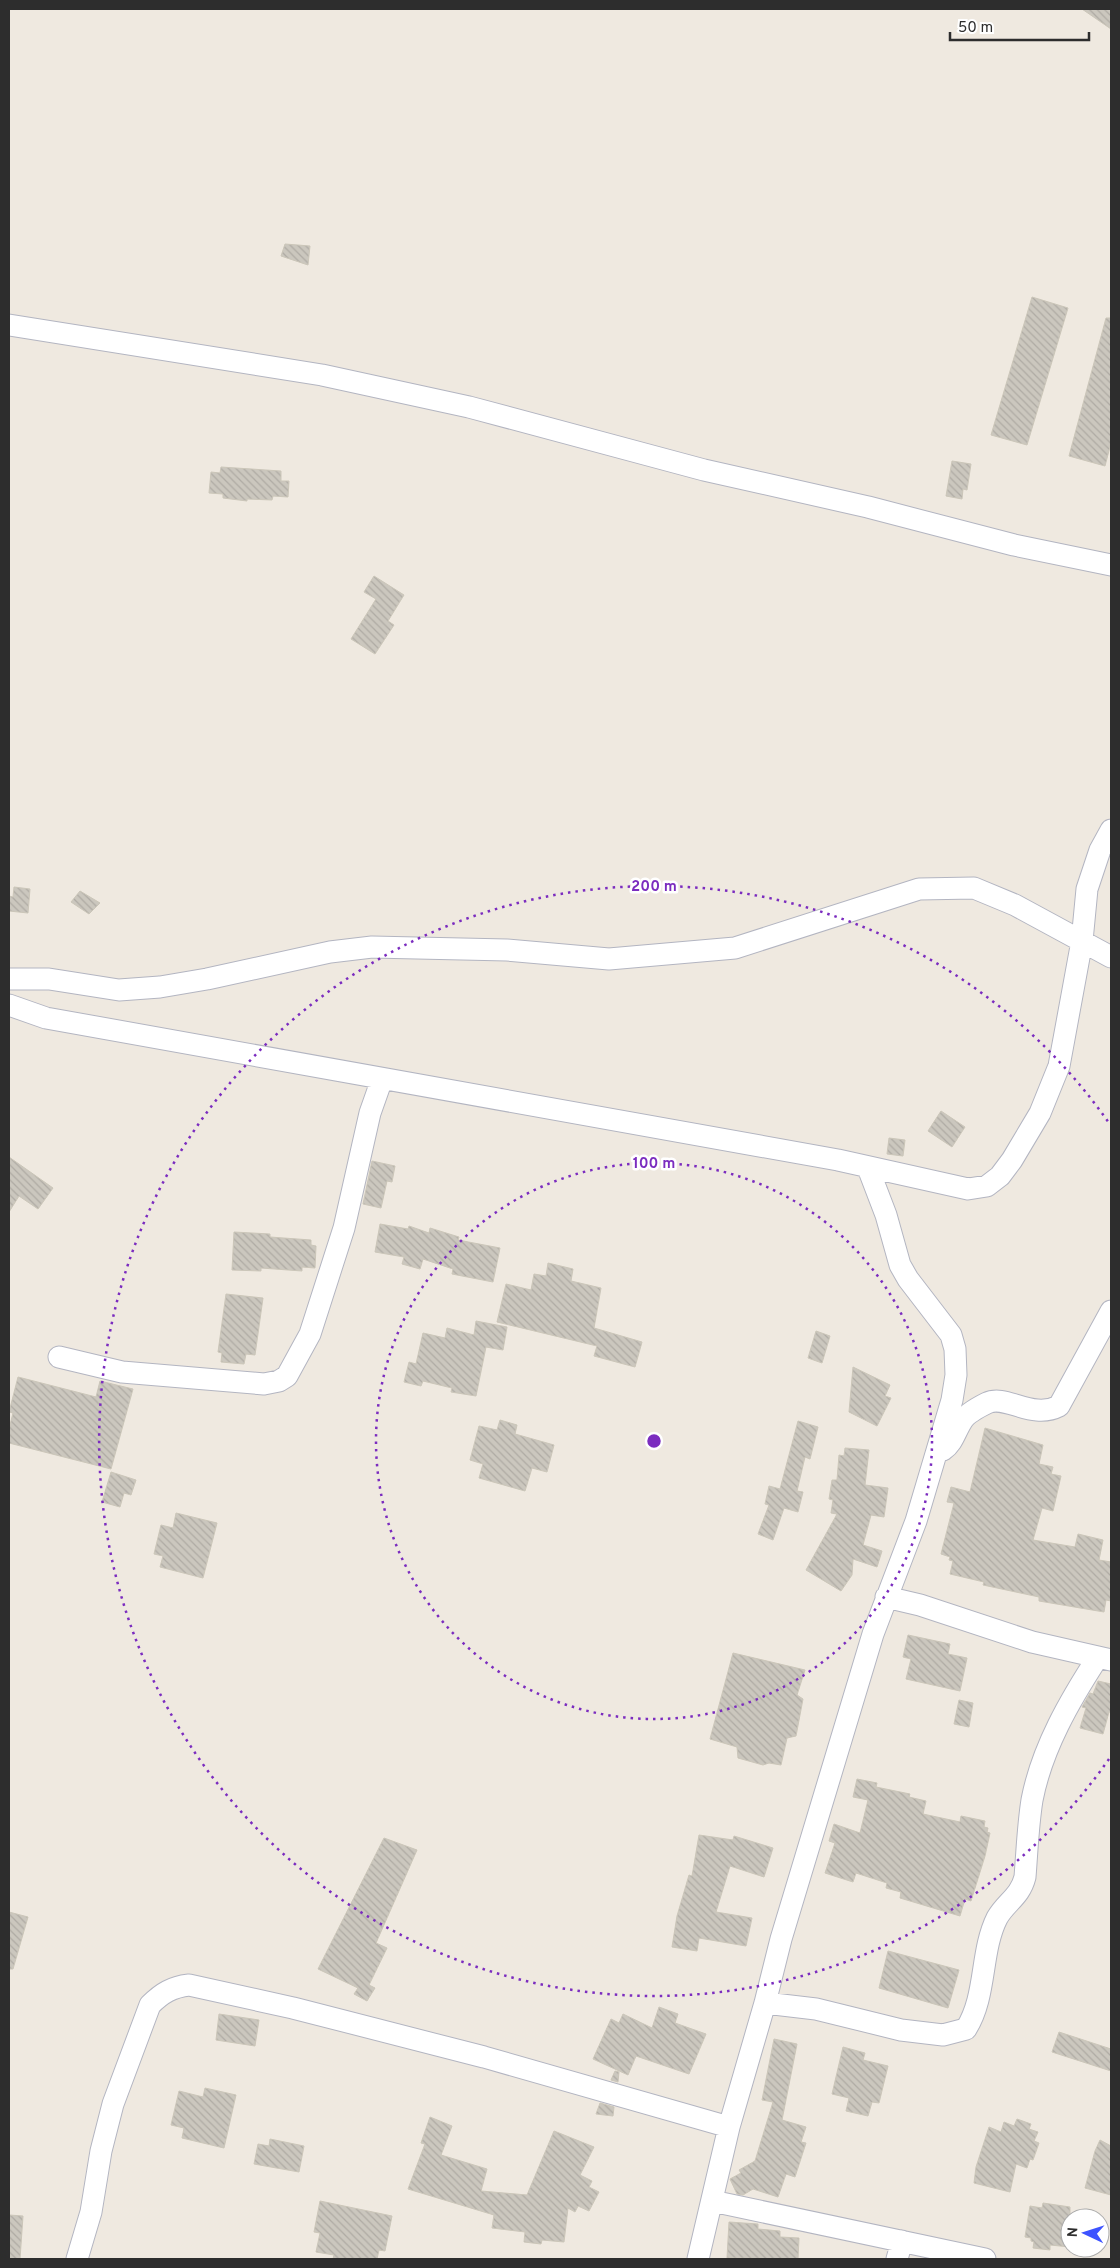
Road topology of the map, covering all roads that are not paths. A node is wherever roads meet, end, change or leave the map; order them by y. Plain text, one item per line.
1 (9, 325) edge
2 (1111, 565) edge
3 (1111, 830) edge
4 (1082, 940) junction
5 (1111, 957) edge
6 (9, 979) edge
7 (9, 1005) edge
8 (382, 1079) junction
9 (868, 1168) junction
10 (1111, 1311) edge
11 (60, 1358) dead end
12 (936, 1453) junction
13 (886, 1597) junction
14 (1105, 1659) edge
15 (765, 2003) junction
16 (729, 2127) junction
17 (712, 2201) junction
18 (900, 2250) edge
19 (77, 2259) edge
20 (698, 2259) edge
21 (985, 2259) edge

1 - 2 street
3 - 4 street
4 - 5 street
4 - 6 street
4 - 9 street
7 - 8 street
8 - 9 street
8 - 11 street
9 - 12 street
10 - 12 street
12 - 13 street
13 - 14 street
13 - 15 street
14 - 15 street
15 - 16 street
16 - 17 street
16 - 19 street
17 - 18 street
17 - 20 street
18 - 21 street

